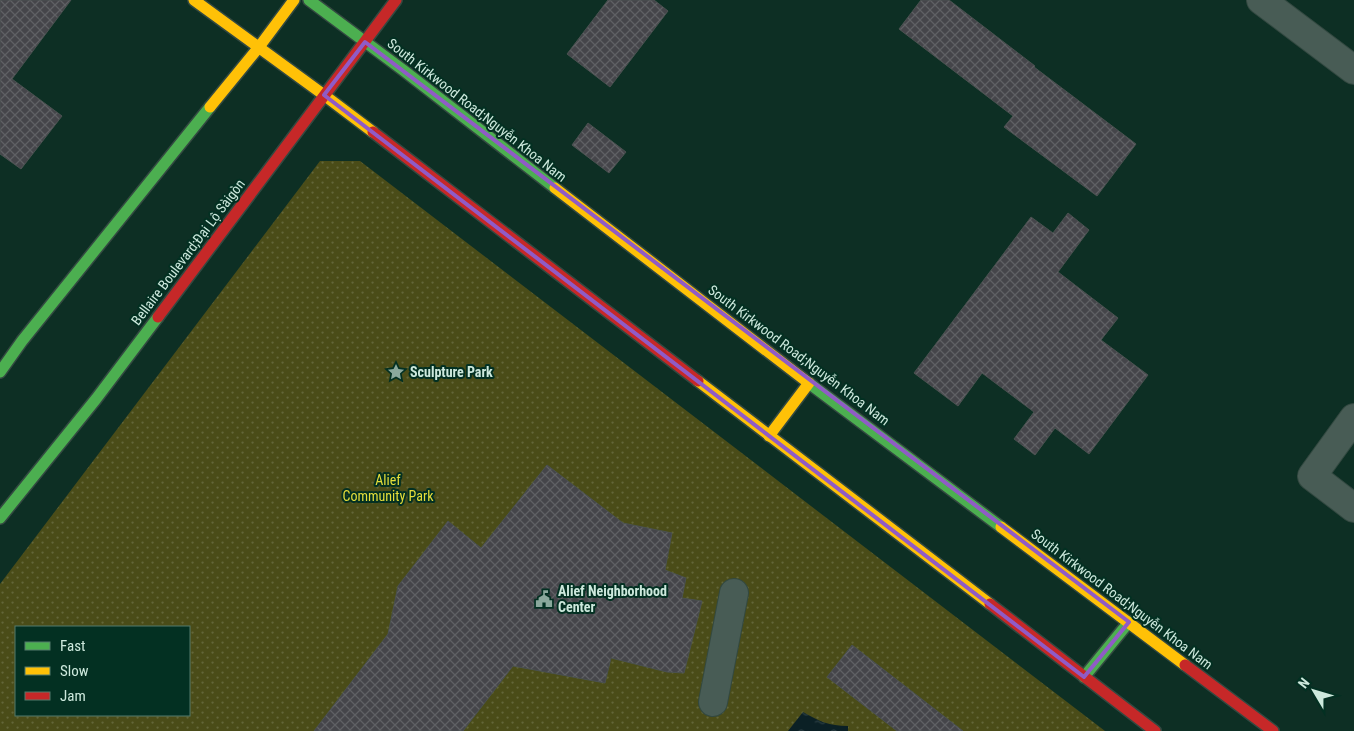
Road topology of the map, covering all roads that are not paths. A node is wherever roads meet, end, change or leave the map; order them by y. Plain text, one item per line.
1 (194, 0) edge
2 (294, 0) edge
3 (309, 0) edge
4 (396, 0) edge
5 (1261, 0) edge
6 (365, 42) junction
7 (258, 47) junction
8 (1354, 70) edge
9 (324, 95) junction
10 (0, 372) edge
11 (809, 383) junction
12 (1354, 418) edge
13 (768, 436) junction
14 (1354, 508) edge
15 (0, 518) edge
16 (734, 593) dead end
17 (1129, 622) junction
18 (1084, 677) junction
19 (713, 702) dead end
20 (1155, 731) edge
21 (1273, 731) edge

1 - 7 main road
2 - 7 main road
3 - 6 main road, South Kirkwood Road;Nguyễn Khoa Nam
4 - 6 main road, Bellaire Boulevard;Đại Lộ Sàigòn
5 - 8 street
6 - 9 main road, Bellaire Boulevard;Đại Lộ Sàigòn
6 - 11 main road, South Kirkwood Road;Nguyễn Khoa Nam
7 - 9 main road
7 - 10 main road
9 - 13 main road
9 - 15 main road, Bellaire Boulevard;Đại Lộ Sàigòn
11 - 13 main road
11 - 17 main road, South Kirkwood Road;Nguyễn Khoa Nam
12 - 14 street
13 - 18 main road
16 - 19 street
17 - 18 main road
17 - 21 main road, South Kirkwood Road;Nguyễn Khoa Nam
18 - 20 main road

